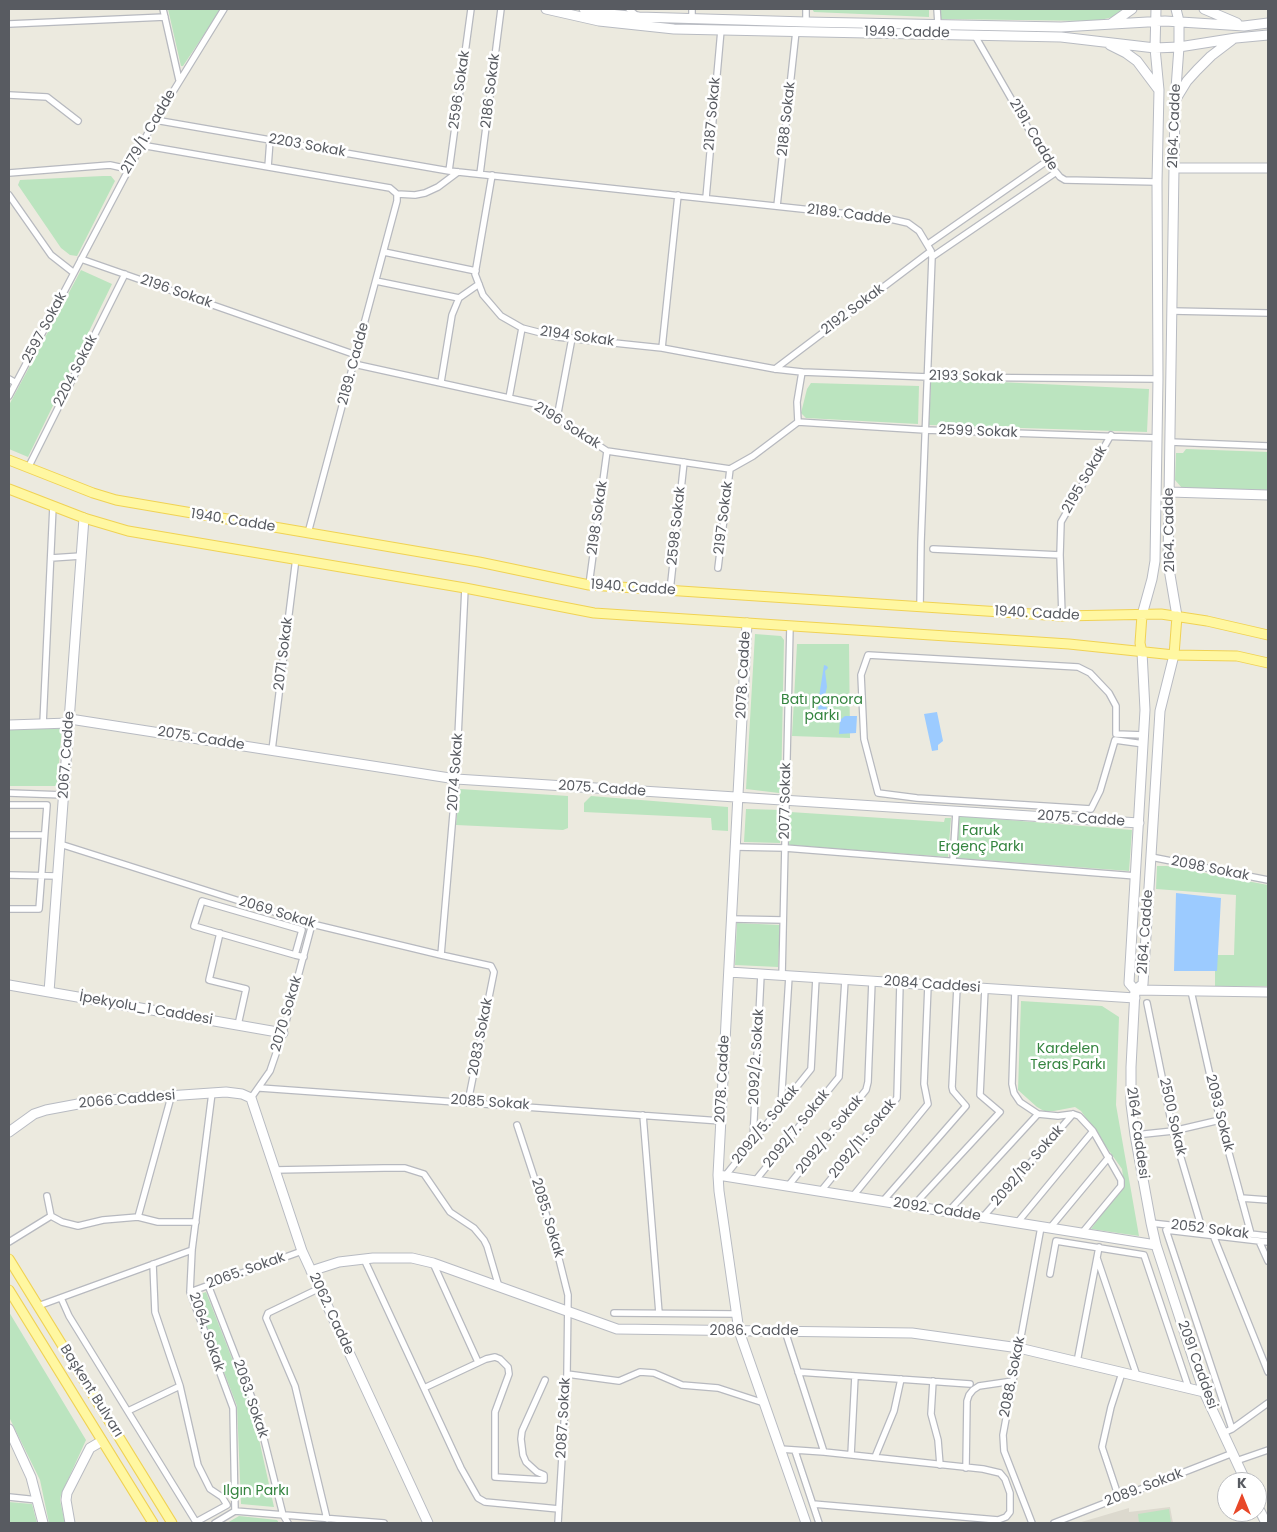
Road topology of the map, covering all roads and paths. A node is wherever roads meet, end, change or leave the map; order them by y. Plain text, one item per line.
1 (163, 9) edge
2 (224, 9) edge
3 (471, 9) edge
4 (501, 9) edge
5 (546, 9) edge
6 (584, 9) edge
7 (629, 9) edge
8 (692, 9) edge
9 (806, 9) edge
10 (937, 9) edge
11 (1132, 9) edge
12 (1156, 9) edge
13 (1176, 9) edge
14 (1204, 9) edge
15 (577, 12) edge
16 (599, 14) edge
17 (165, 17) junction
18 (639, 17) junction
19 (692, 20) junction
20 (1179, 21) junction
21 (806, 22) junction
22 (1154, 22) junction
23 (1268, 23) edge
24 (9, 24) edge
25 (938, 24) junction
26 (1110, 25) junction
27 (1244, 26) junction
28 (721, 30) junction
29 (796, 31) junction
30 (974, 34) junction
31 (1268, 35) edge
32 (1236, 38) junction
33 (1100, 40) junction
34 (1179, 47) junction
35 (1155, 48) junction
36 (179, 80) junction
37 (1159, 90) junction
38 (9, 95) edge
39 (1175, 102) junction
40 (155, 120) junction
41 (78, 121) dead end
42 (270, 140) junction
43 (141, 145) junction
44 (1047, 161) junction
45 (268, 167) junction
46 (1174, 168) junction
47 (1268, 168) edge
48 (128, 170) junction
49 (450, 170) junction
50 (458, 172) junction
51 (9, 173) edge
52 (480, 174) junction
53 (1055, 174) junction
54 (492, 175) junction
55 (1157, 182) junction
56 (397, 194) junction
57 (9, 195) edge
58 (678, 195) junction
59 (706, 198) junction
60 (778, 206) junction
61 (928, 244) junction
62 (384, 252) junction
63 (931, 254) junction
64 (81, 259) junction
65 (476, 271) junction
66 (74, 272) junction
67 (125, 274) junction
68 (376, 281) junction
69 (479, 284) junction
70 (459, 298) junction
71 (1172, 311) junction
72 (1268, 313) edge
73 (522, 328) junction
74 (572, 338) junction
75 (662, 348) junction
76 (356, 355) junction
77 (354, 364) junction
78 (775, 369) junction
79 (802, 372) junction
80 (928, 377) junction
81 (9, 379) edge
82 (1158, 379) junction
83 (441, 382) junction
84 (16, 383) junction
85 (9, 396) edge
86 (509, 398) junction
87 (557, 418) junction
88 (798, 422) junction
89 (924, 430) junction
90 (1111, 435) junction
91 (1157, 438) junction
92 (1170, 442) junction
93 (1268, 446) edge
94 (607, 451) junction
95 (9, 460) edge
96 (684, 462) junction
97 (28, 468) junction
98 (730, 469) junction
99 (9, 489) edge
100 (1169, 492) junction
101 (1268, 495) edge
102 (53, 506) junction
103 (84, 518) junction
104 (308, 533) junction
105 (933, 550) dead end
106 (1060, 555) junction
107 (81, 556) junction
108 (51, 558) junction
109 (296, 558) junction
110 (718, 568) dead end
111 (589, 585) junction
112 (465, 588) junction
113 (670, 591) junction
114 (920, 607) junction
115 (1142, 615) junction
116 (1062, 616) junction
117 (1177, 616) junction
118 (747, 623) junction
119 (790, 626) junction
120 (1268, 635) edge
121 (1142, 652) junction
122 (1174, 655) junction
123 (1268, 663) edge
124 (69, 721) junction
125 (42, 724) junction
126 (9, 725) edge
127 (1116, 737) junction
128 (1144, 739) junction
129 (272, 750) junction
130 (456, 779) junction
131 (9, 793) edge
132 (64, 795) junction
133 (738, 798) junction
134 (786, 801) junction
135 (9, 805) edge
136 (956, 812) junction
137 (1139, 823) junction
138 (9, 835) edge
139 (44, 835) junction
140 (60, 844) junction
141 (735, 847) junction
142 (785, 848) junction
143 (1151, 857) junction
144 (953, 861) junction
145 (9, 875) edge
146 (42, 875) junction
147 (58, 876) junction
148 (1136, 876) junction
149 (1268, 880) edge
150 (9, 909) edge
151 (732, 919) junction
152 (783, 920) junction
153 (312, 924) junction
154 (220, 933) junction
155 (295, 955) junction
156 (440, 955) junction
157 (304, 957) junction
158 (494, 972) joint
159 (729, 972) junction
160 (761, 974) junction
161 (786, 976) junction
162 (816, 978) junction
163 (844, 980) junction
164 (872, 981) junction
165 (900, 983) junction
166 (9, 985) edge
167 (928, 985) junction
168 (957, 987) junction
169 (985, 988) junction
170 (1015, 990) junction
171 (1191, 991) junction
172 (49, 992) junction
173 (1268, 992) edge
174 (1135, 994) junction
175 (1147, 1003) dead end
176 (238, 1025) junction
177 (284, 1033) junction
178 (260, 1088) junction
179 (212, 1093) junction
180 (172, 1097) junction
181 (251, 1098) junction
182 (468, 1102) junction
183 (781, 1107) junction
184 (1038, 1114) junction
185 (1074, 1114) junction
186 (644, 1115) junction
187 (1220, 1120) junction
188 (721, 1121) junction
189 (517, 1125) dead end
190 (1173, 1131) junction
191 (9, 1132) edge
192 (1093, 1132) junction
193 (1135, 1135) junction
194 (753, 1140) junction
195 (1109, 1157) junction
196 (274, 1170) junction
197 (721, 1175) junction
198 (755, 1181) junction
199 (788, 1186) junction
200 (821, 1191) junction
201 (47, 1196) dead end
202 (853, 1196) junction
203 (1241, 1198) junction
204 (1268, 1200) edge
205 (883, 1201) junction
206 (913, 1206) junction
207 (948, 1212) junction
208 (51, 1216) junction
209 (138, 1217) junction
210 (983, 1217) junction
211 (196, 1222) junction
212 (1017, 1223) junction
213 (1151, 1223) junction
214 (1046, 1227) junction
215 (1202, 1229) junction
216 (1082, 1233) junction
217 (1251, 1234) junction
218 (1213, 1235) junction
219 (1268, 1236) edge
220 (1259, 1241) junction
221 (9, 1242) edge
222 (1268, 1242) edge
223 (1156, 1245) junction
224 (1099, 1248) junction
225 (192, 1250) junction
226 (302, 1250) junction
227 (1097, 1258) junction
228 (9, 1259) edge
229 (364, 1259) junction
230 (1268, 1261) edge
231 (433, 1263) junction
232 (153, 1264) junction
233 (311, 1271) junction
234 (1050, 1274) dead end
235 (208, 1285) junction
236 (499, 1287) junction
237 (318, 1288) junction
238 (9, 1290) edge
239 (190, 1292) junction
240 (61, 1298) junction
241 (38, 1306) junction
242 (569, 1313) junction
243 (614, 1313) dead end
244 (659, 1313) junction
245 (736, 1314) junction
246 (740, 1331) junction
247 (785, 1331) junction
248 (1019, 1348) junction
249 (478, 1362) junction
250 (1077, 1362) junction
251 (798, 1372) junction
252 (1268, 1372) edge
253 (1122, 1373) junction
254 (567, 1374) junction
255 (856, 1376) junction
256 (1137, 1376) junction
257 (901, 1379) junction
258 (545, 1380) dead end
259 (933, 1381) junction
260 (1012, 1381) junction
261 (970, 1384) dead end
262 (180, 1386) junction
263 (424, 1388) junction
264 (1189, 1389) junction
265 (1204, 1392) junction
266 (764, 1403) junction
267 (1268, 1403) edge
268 (128, 1411) junction
269 (9, 1429) edge
270 (1232, 1429) junction
271 (1223, 1433) junction
272 (102, 1441) junction
273 (780, 1449) junction
274 (1268, 1450) edge
275 (795, 1451) junction
276 (824, 1452) junction
277 (851, 1455) junction
278 (875, 1457) junction
279 (1235, 1457) junction
280 (940, 1465) junction
281 (966, 1468) junction
282 (1242, 1472) edge
283 (9, 1497) edge
284 (1119, 1498) junction
285 (38, 1500) junction
286 (813, 1504) junction
287 (559, 1509) junction
288 (235, 1511) junction
289 (283, 1515) junction
290 (327, 1518) junction
291 (43, 1523) edge
292 (70, 1523) edge
293 (153, 1523) edge
294 (172, 1523) edge
295 (215, 1523) edge
296 (288, 1523) edge
297 (384, 1523) edge
298 (428, 1523) edge
299 (558, 1523) edge
300 (806, 1523) edge
301 (819, 1523) edge
302 (1032, 1523) edge
303 (1054, 1523) edge

1 - 17 street
2 - 36 street, 2179/1. Cadde
3 - 49 street, 2596 Sokak
4 - 52 street, 2186 Sokak
5 - 15 street, 1949. Cadde
6 - 16 street, 1949. Cadde
7 - 18 street
8 - 19 street
9 - 21 street
10 - 25 street
11 - 26 street
12 - 22 street, 2164. Cadde
13 - 20 street, 2164. Cadde
14 - 27 street
15 - 16 street, 1949. Cadde
16 - 18 street, 1949. Cadde
16 - 28 street, 1949. Cadde
17 - 24 street
17 - 36 street
18 - 19 street, 1949. Cadde
19 - 21 street, 1949. Cadde
20 - 22 street, 1949. Cadde
20 - 27 street, 1949. Cadde
20 - 34 street, 2164. Cadde
21 - 25 street, 1949. Cadde
22 - 26 street, 1949. Cadde
22 - 35 street, 2164. Cadde
23 - 27 street, 1949. Cadde
25 - 26 street, 1949. Cadde
28 - 29 street, 1949. Cadde
28 - 59 street, 2187 Sokak
29 - 30 street, 1949. Cadde
29 - 60 street, 2188 Sokak
30 - 33 street, 1949. Cadde
30 - 44 street, 2191. Cadde
31 - 32 street, 1949. Cadde
32 - 34 street, 1949. Cadde
32 - 39 street
33 - 35 street, 1949. Cadde
33 - 37 street
34 - 35 street, 1949. Cadde
34 - 39 street, 2164. Cadde
35 - 37 street, 2164. Cadde
36 - 40 street, 2179/1. Cadde
37 - 55 street, 2164. Cadde
38 - 41 street
39 - 46 street, 2164. Cadde
40 - 42 street, 2203 Sokak
40 - 43 street, 2179/1. Cadde
42 - 45 street
42 - 49 street, 2203 Sokak
43 - 45 street, 2203 Sokak
43 - 48 street, 2179/1. Cadde
44 - 53 street, 2191. Cadde
44 - 61 street
45 - 56 street, 2203 Sokak
46 - 47 street
46 - 71 street, 2164. Cadde
48 - 51 street
48 - 64 street, 2179/1. Cadde
49 - 50 street, 2203 Sokak
50 - 52 street, 2189. Cadde
50 - 56 street
52 - 54 street, 2189. Cadde
53 - 55 street, 2191. Cadde
53 - 63 street, 2192 Sokak
54 - 58 street, 2189. Cadde
54 - 65 street, 2194 Sokak
55 - 82 street, 2164. Cadde
56 - 62 street, 2189. Cadde
57 - 66 street
58 - 59 street, 2189. Cadde
58 - 75 street
59 - 60 street, 2189. Cadde
60 - 61 street, 2189. Cadde
61 - 63 street, 2189. Cadde
62 - 65 street
62 - 68 street, 2189. Cadde
63 - 78 street, 2192 Sokak
63 - 80 street, 2189. Cadde
64 - 66 street, 2597 Sokak
64 - 67 street, 2196 Sokak
65 - 69 street, 2194 Sokak
66 - 84 street, 2597 Sokak
67 - 76 street, 2196 Sokak
67 - 97 street, 2204 Sokak
68 - 70 street
68 - 76 street, 2189. Cadde
69 - 70 street
69 - 73 street, 2194 Sokak
70 - 83 street
71 - 72 street
71 - 92 street, 2164. Cadde
73 - 74 street, 2194 Sokak
73 - 86 street
74 - 75 street, 2194 Sokak
74 - 87 street
75 - 78 street, 2194 Sokak
76 - 77 street, 2189. Cadde
77 - 83 street, 2196 Sokak
77 - 104 street, 2189. Cadde
78 - 79 street, 2193 Sokak
79 - 80 street, 2193 Sokak
79 - 88 street
80 - 82 street, 2193 Sokak
80 - 89 street, 2189. Cadde
81 - 84 street
82 - 91 street, 2164. Cadde
83 - 86 street, 2196 Sokak
84 - 85 street, 2597 Sokak
86 - 87 street, 2196 Sokak
87 - 94 street, 2196 Sokak
88 - 89 street, 2599 Sokak
88 - 98 street
89 - 90 street, 2599 Sokak
89 - 114 street, 2189. Cadde
90 - 91 street, 2599 Sokak
90 - 106 street, 2195 Sokak
91 - 115 street, 2164. Cadde
92 - 93 street
92 - 100 street, 2164. Cadde
94 - 96 street, 2196 Sokak
94 - 111 street, 2198 Sokak
95 - 97 main road, 1940. Cadde
96 - 98 street, 2196 Sokak
96 - 113 street, 2598 Sokak
97 - 104 main road, 1940. Cadde
98 - 110 street, 2197 Sokak
99 - 102 main road, 1940. Cadde
100 - 101 street
100 - 117 street, 2164. Cadde
102 - 103 main road, 1940. Cadde
102 - 108 street
103 - 107 street, 2067. Cadde
103 - 109 main road, 1940. Cadde
104 - 111 main road, 1940. Cadde
105 - 106 street
106 - 116 street, 2195 Sokak
107 - 108 street
107 - 124 street, 2067. Cadde
108 - 125 street
109 - 112 main road, 1940. Cadde
109 - 129 street, 2071 Sokak
111 - 113 main road, 1940. Cadde
112 - 118 main road, 1940. Cadde
112 - 130 street, 2074 Sokak
113 - 114 main road, 1940. Cadde
114 - 116 main road, 1940. Cadde
115 - 116 main road, 1940. Cadde
115 - 117 main road, 1940. Cadde
115 - 121 main road, 2164. Cadde
117 - 120 main road, 1940. Cadde
117 - 122 main road, 2164. Cadde
118 - 119 main road, 1940. Cadde
118 - 133 street, 2078. Cadde
119 - 121 main road, 1940. Cadde
119 - 134 street, 2077 Sokak
121 - 122 main road, 1940. Cadde
121 - 128 street, 2164. Cadde
122 - 123 main road, 1940. Cadde
122 - 143 street, 2164. Cadde
124 - 125 street, 2075. Cadde
124 - 129 street, 2075. Cadde
124 - 132 street, 2067. Cadde
125 - 126 street, 2075. Cadde
127 - 127 street
127 - 128 street
128 - 137 street, 2164. Cadde
129 - 130 street, 2075. Cadde
130 - 133 street, 2075. Cadde
130 - 156 street, 2074 Sokak
131 - 132 street
132 - 140 street, 2067. Cadde
133 - 134 street, 2075. Cadde
133 - 141 street, 2078. Cadde
134 - 136 street, 2075. Cadde
134 - 142 street, 2077 Sokak
135 - 139 street
136 - 137 street, 2075. Cadde
136 - 144 street
137 - 148 street, 2164. Cadde
138 - 139 street
139 - 146 street
140 - 147 street, 2067. Cadde
140 - 153 street, 2069 Sokak
141 - 142 street
141 - 151 street, 2078. Cadde
142 - 144 street
142 - 152 street, 2077 Sokak
143 - 149 street, 2098 Sokak
143 - 174 street, 2164. Cadde
144 - 148 street
145 - 146 street
146 - 147 street
146 - 150 street
147 - 172 street, 2067. Cadde
148 - 174 street, 2164. Cadde
151 - 152 street
151 - 159 street, 2078. Cadde
152 - 161 street, 2077 Sokak
153 - 156 street, 2069 Sokak
153 - 157 street, 2070 Sokak
154 - 155 street
154 - 155 street
154 - 176 street
155 - 157 street
156 - 158 street, 2069 Sokak
157 - 177 street, 2070 Sokak
158 - 182 street, 2083 Sokak
159 - 160 street, 2084 Caddesi
159 - 188 street, 2078. Cadde
160 - 161 street, 2084 Caddesi
160 - 194 street, 2092/2. Sokak
161 - 162 street, 2084 Caddesi
161 - 183 street, 2077 Sokak
162 - 163 street, 2084 Caddesi
162 - 183 street, 2092/5. Sokak
163 - 164 street, 2084 Caddesi
163 - 198 street, 2092/7. Sokak
164 - 165 street, 2084 Caddesi
164 - 199 street, 2092/9. Sokak
165 - 167 street, 2084 Caddesi
165 - 200 street, 2092/11. Sokak
166 - 172 street, İpekyolu_1 Caddesi
167 - 168 street, 2084 Caddesi
167 - 202 street
168 - 169 street, 2084 Caddesi
168 - 205 street
169 - 170 street, 2084 Caddesi
169 - 206 street
170 - 174 street, 2084 Caddesi
170 - 184 street
171 - 173 street, 2084 Caddesi
171 - 174 street, 2084 Caddesi
171 - 187 street, 2093 Sokak
172 - 176 street, İpekyolu_1 Caddesi
174 - 193 street, 2164 Caddesi
175 - 190 street, 2500 Sokak
176 - 177 street, İpekyolu_1 Caddesi
177 - 178 street, 2070 Sokak
178 - 181 street, 2070 Sokak
178 - 182 street, 2085 Sokak
179 - 180 street, 2066 Caddesi
179 - 181 street, 2066 Caddesi
179 - 211 street, 2064. Sokak
180 - 191 street, 2066 Caddesi
180 - 209 street
181 - 196 street, 2062. Cadde
182 - 186 street, 2085 Sokak
183 - 194 street, 2092/5. Sokak
184 - 185 street
184 - 207 street
185 - 192 street
185 - 210 street, 2092/19. Sokak
186 - 188 street, 2085 Sokak
186 - 244 street
187 - 190 street
187 - 203 street, 2093 Sokak
188 - 197 street, 2078. Cadde
189 - 242 street, 2085. Sokak
190 - 193 street
190 - 215 street, 2500 Sokak
192 - 195 street
192 - 212 street
193 - 213 street, 2164 Caddesi
194 - 197 street, 2092/5. Sokak
195 - 214 street
195 - 216 street
196 - 226 street, 2062. Cadde
196 - 236 street
197 - 198 street, 2092. Cadde
197 - 245 street, 2078. Cadde
198 - 199 street, 2092. Cadde
199 - 200 street, 2092. Cadde
200 - 202 street, 2092. Cadde
201 - 208 street
202 - 205 street, 2092. Cadde
203 - 204 street
203 - 217 street, 2093 Sokak
205 - 206 street, 2092. Cadde
206 - 207 street, 2092. Cadde
207 - 210 street, 2092. Cadde
208 - 209 street
208 - 221 street
209 - 211 street
210 - 212 street, 2092. Cadde
211 - 225 street, 2064. Sokak
212 - 214 street, 2092. Cadde
213 - 215 street, 2052 Sokak
213 - 223 street, 2164 Caddesi
214 - 216 street, 2092. Cadde
214 - 248 street, 2088. Sokak
215 - 217 street, 2052 Sokak
216 - 223 street, 2092. Cadde
217 - 219 street, 2052 Sokak
218 - 220 street
218 - 252 street
218 - 270 street
220 - 222 street
220 - 230 street
223 - 265 street, 2091 Caddesi
224 - 227 street
224 - 234 street
224 - 264 street
225 - 232 street
225 - 239 street, 2064. Sokak
226 - 233 street, 2062. Cadde
226 - 235 street, 2065. Sokak
227 - 250 street
227 - 256 street
228 - 241 main road, Başkent Bulvarı
229 - 231 street, 2086. Cadde
229 - 233 street, 2086. Cadde
229 - 263 street
231 - 236 street, 2086. Cadde
231 - 249 street
232 - 240 street
232 - 262 street
233 - 237 street, 2062. Cadde
235 - 239 street, 2065. Sokak
235 - 289 street, 2063. Sokak
236 - 242 street, 2086. Cadde
237 - 290 street
237 - 298 street, 2062. Cadde
238 - 272 main road, Başkent Bulvarı
239 - 288 street, 2064. Sokak
240 - 241 street
240 - 268 street
241 - 294 main road, Başkent Bulvarı
242 - 246 street, 2086. Cadde
242 - 254 street, 2087. Sokak
243 - 244 street
244 - 245 street
245 - 246 street, 2078. Cadde
246 - 247 street, 2086. Cadde
246 - 266 street, 2078. Cadde
247 - 248 street, 2086. Cadde
247 - 251 street
248 - 250 street, 2086. Cadde
248 - 260 street, 2088. Sokak
249 - 258 street
249 - 263 street
250 - 253 street, 2086. Cadde
251 - 255 street
251 - 276 street
253 - 256 street, 2086. Cadde
253 - 284 street
254 - 266 street
254 - 287 street, 2087. Sokak
255 - 257 street
255 - 277 street
256 - 264 street, 2086. Cadde
257 - 259 street
257 - 278 street
259 - 261 street
259 - 280 street
260 - 281 street
260 - 302 street, 2088. Sokak
262 - 268 street
262 - 268 street
263 - 287 street
264 - 265 street, 2086. Cadde
265 - 271 street, 2091 Caddesi
266 - 273 street, 2078. Cadde
267 - 270 street
269 - 285 street
270 - 271 street
271 - 279 street, 2091 Caddesi
272 - 292 street
272 - 293 main road, Başkent Bulvarı
273 - 275 street
273 - 300 street, 2078. Cadde
274 - 279 street, 2089. Sokak
275 - 276 street
275 - 286 street
276 - 277 street
277 - 278 street
278 - 280 street
279 - 282 street, 2091 Caddesi
279 - 284 street, 2089. Sokak
280 - 281 street
281 - 286 street
283 - 285 street
284 - 303 street, 2089. Sokak
285 - 291 street
286 - 301 street
287 - 299 street, 2087. Sokak
288 - 289 street
288 - 295 street
289 - 290 street
289 - 296 street, 2063. Sokak
290 - 297 street

